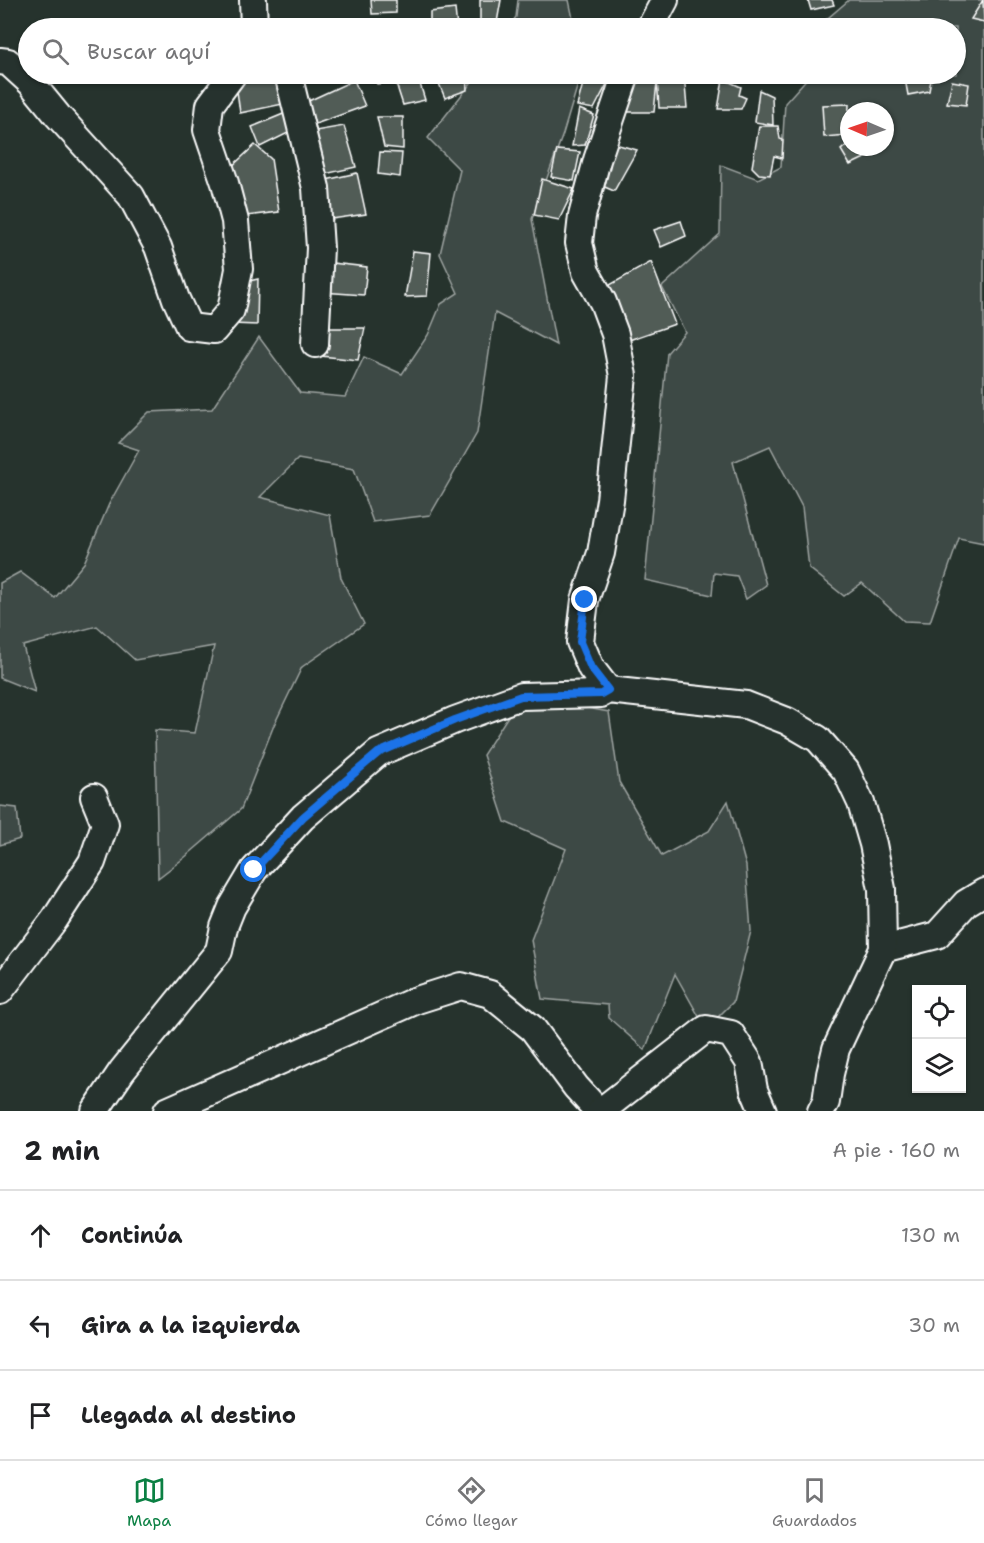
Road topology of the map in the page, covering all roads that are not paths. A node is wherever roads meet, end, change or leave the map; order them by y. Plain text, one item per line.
1 (665, 0) edge
2 (655, 18) edge
3 (0, 62) edge
4 (18, 71) edge
5 (33, 84) edge
6 (226, 84) edge
7 (290, 84) edge
8 (624, 84) edge
9 (315, 344) dead end
10 (608, 690) junction
11 (94, 797) dead end
12 (984, 892) edge
13 (883, 949) junction
14 (0, 991) edge
15 (95, 1111) edge
16 (167, 1111) edge
17 (599, 1111) edge
18 (763, 1111) edge
19 (821, 1111) edge

1 - 2 street
3 - 4 street
5 - 6 street
7 - 9 street
8 - 10 street
10 - 13 street
10 - 15 street
11 - 14 street
12 - 13 street
13 - 19 street
16 - 17 street
17 - 18 street

